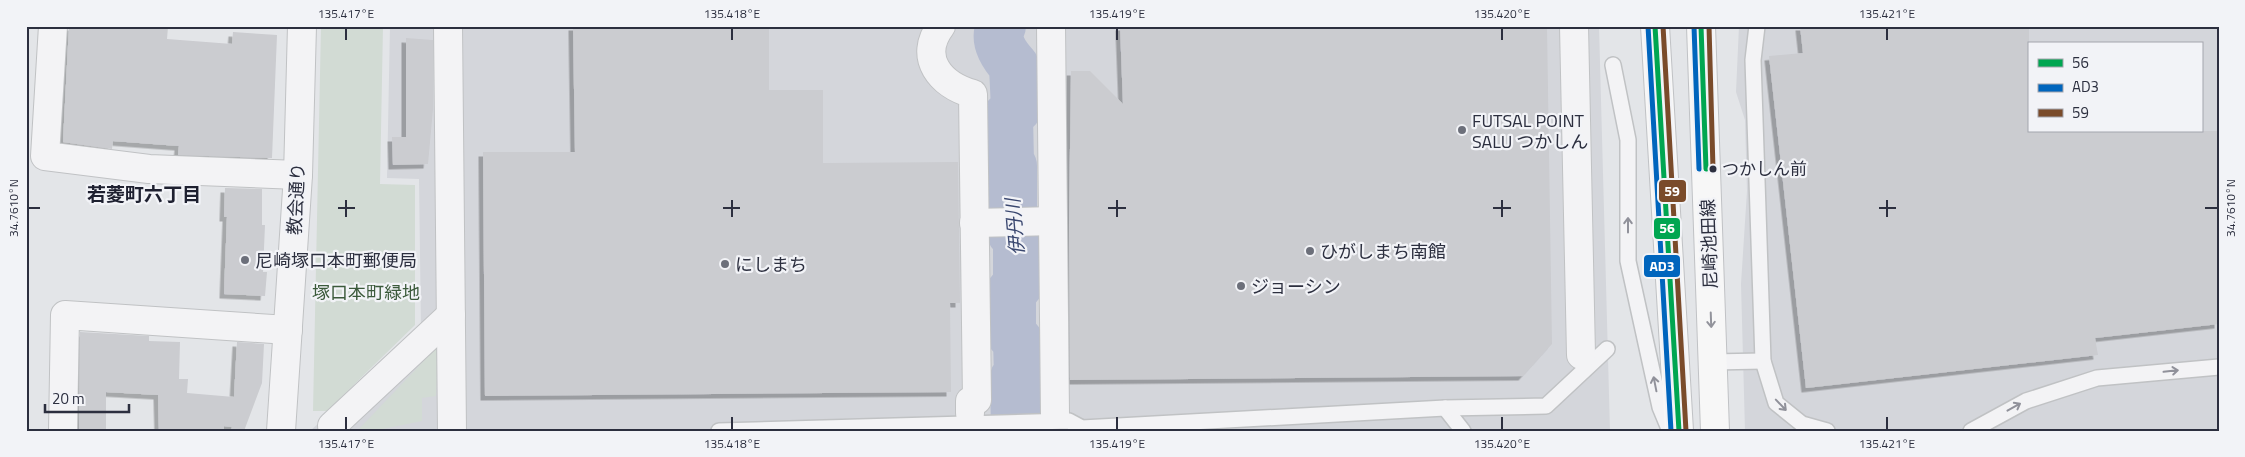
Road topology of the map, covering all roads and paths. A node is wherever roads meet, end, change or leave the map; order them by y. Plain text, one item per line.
1 (53, 26) edge
2 (302, 26) edge
3 (448, 26) edge
4 (941, 26) edge
5 (1051, 26) edge
6 (1574, 26) edge
7 (1655, 26) edge
8 (1702, 26) edge
9 (1756, 26) edge
10 (1613, 65) dead end
11 (36, 139) edge
12 (298, 175) junction
13 (1053, 221) junction
14 (974, 223) junction
15 (451, 315) junction
16 (288, 330) junction
17 (1594, 352) joint
18 (1763, 361) junction
19 (1712, 362) junction
20 (2219, 366) edge
21 (1446, 408) junction
22 (981, 419) junction
23 (1046, 419) junction
24 (332, 426) dead end
25 (64, 431) edge
26 (281, 431) edge
27 (452, 431) edge
28 (719, 431) edge
29 (1463, 431) edge
30 (1670, 431) edge
31 (1679, 431) edge
32 (1715, 431) edge
33 (1827, 431) edge
34 (1972, 431) edge

1 - 11 street
2 - 12 street, 教会通り
3 - 15 street
4 - 14 street
5 - 13 street
6 - 17 street
7 - 31 main road
8 -> 19 main road, 尼崎池田線
9 - 18 lane
30 -> 10 lane
11 - 12 street
12 - 16 street, 教会通り
13 - 14 street
13 - 23 street
14 - 22 street
15 - 24 street
15 - 27 street
16 - 25 street
16 - 26 street, 教会通り
17 - 21 lane
18 - 19 lane
18 -> 33 lane
19 - 32 main road, 尼崎池田線
34 -> 20 lane
21 - 23 lane
21 - 29 lane
22 - 23 lane
22 - 28 lane

